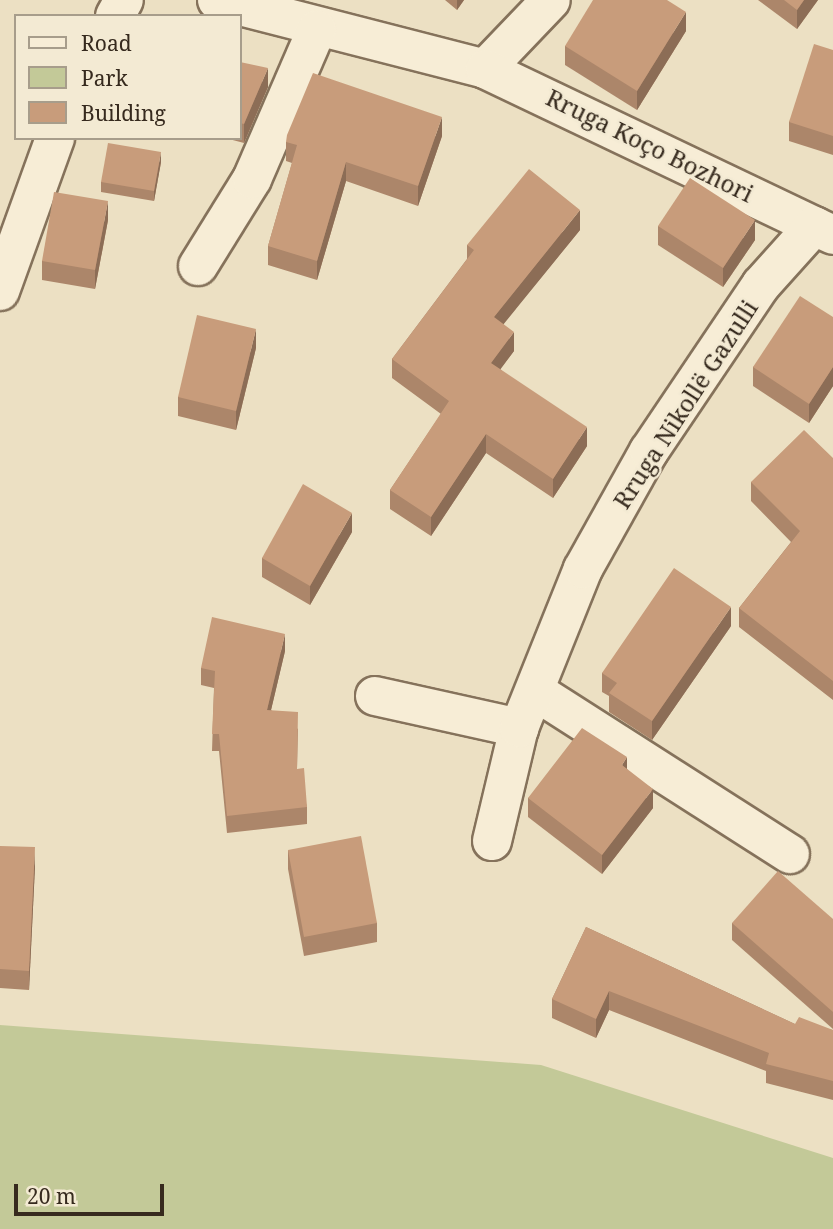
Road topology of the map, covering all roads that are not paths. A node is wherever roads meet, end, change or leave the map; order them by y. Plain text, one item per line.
1 (217, 0) edge
2 (551, 0) edge
3 (317, 29) junction
4 (485, 69) junction
5 (54, 140) edge
6 (823, 231) edge
7 (198, 266) dead end
8 (0, 291) edge
9 (538, 693) junction
10 (375, 696) dead end
11 (519, 728) junction
12 (492, 841) dead end
13 (790, 853) dead end

1 - 3 street, Rruga Koço Bozhori
2 - 4 street
3 - 4 street, Rruga Koço Bozhori
3 - 7 street
4 - 6 street, Rruga Koço Bozhori
5 - 8 street
6 - 9 street, Rruga Nikollë Gazulli
9 - 11 street, Rruga Nikollë Gazulli
9 - 13 street
10 - 11 street
11 - 12 street, Rruga Nikollë Gazulli

